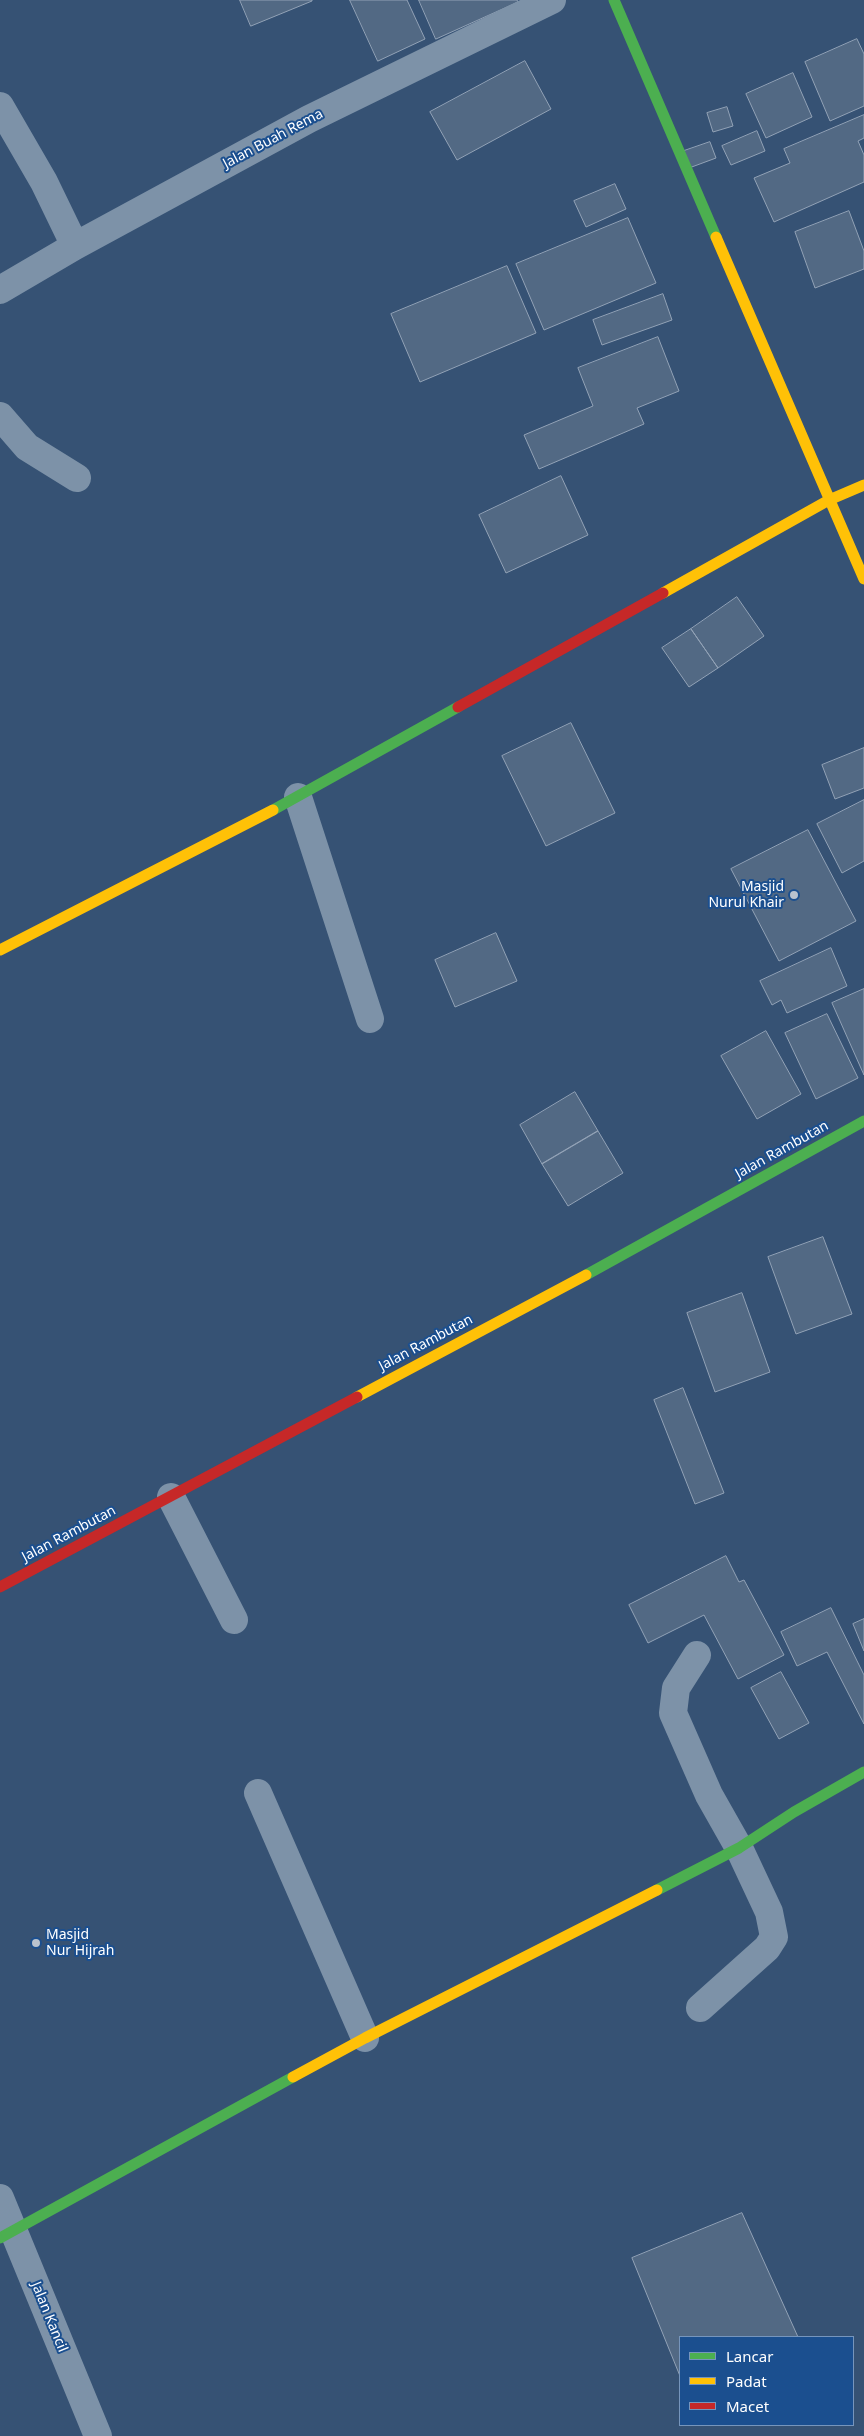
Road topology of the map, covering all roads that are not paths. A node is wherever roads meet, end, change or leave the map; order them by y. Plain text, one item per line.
1 (552, 0) edge
2 (614, 0) edge
3 (0, 106) edge
4 (75, 246) junction
5 (0, 290) edge
6 (0, 416) edge
7 (77, 478) dead end
8 (864, 485) edge
9 (829, 500) junction
10 (864, 579) edge
11 (298, 797) junction
12 (0, 950) edge
13 (370, 1019) dead end
14 (864, 1121) edge
15 (171, 1497) junction
16 (0, 1587) edge
17 (234, 1620) dead end
18 (697, 1655) dead end
19 (864, 1772) edge
20 (258, 1793) dead end
21 (739, 1848) junction
22 (700, 2008) dead end
23 (365, 2038) junction
24 (0, 2198) edge
25 (7, 2234) edge
26 (98, 2436) edge

1 - 4 street, Jalan Buah Rema
2 - 9 street
3 - 4 street
4 - 5 street, Jalan Buah Rema
6 - 7 street
8 - 9 street
9 - 10 street
9 - 11 street
11 - 12 street
11 - 13 street
14 - 15 street, Jalan Rambutan
15 - 16 street, Jalan Rambutan
15 - 17 street
18 - 21 street
19 - 21 street
20 - 23 street
21 - 22 street
21 - 23 street
23 - 25 street
24 - 25 street, Jalan Kancil
25 - 26 street, Jalan Kancil

